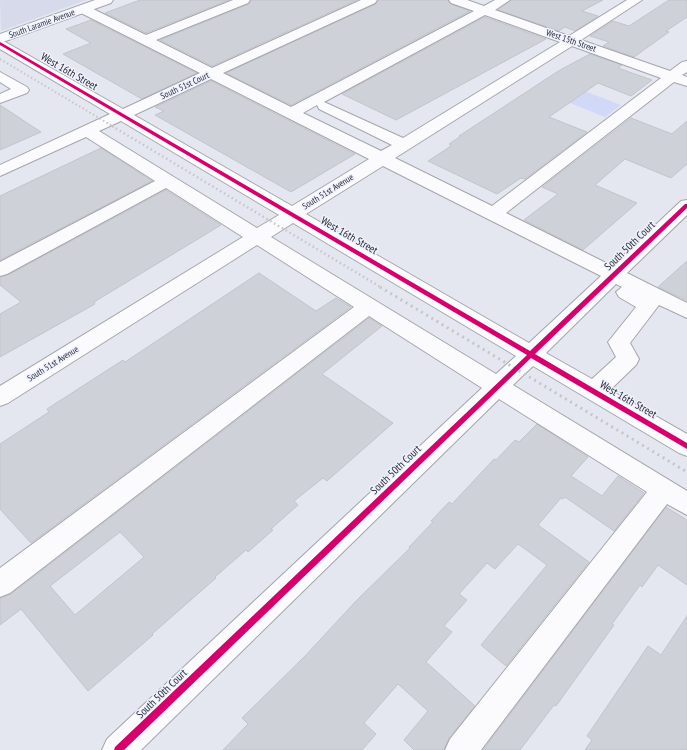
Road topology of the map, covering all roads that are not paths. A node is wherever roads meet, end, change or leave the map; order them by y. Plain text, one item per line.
1 (107, 0) edge
2 (244, 0) edge
3 (371, 0) edge
4 (455, 0) edge
5 (504, 0) edge
6 (636, 0) edge
7 (83, 9) junction
8 (484, 10) junction
9 (0, 39) edge
10 (146, 40) junction
11 (571, 41) junction
12 (0, 43) edge
13 (687, 65) edge
14 (212, 73) junction
15 (0, 76) edge
16 (672, 77) junction
17 (687, 82) edge
18 (0, 99) edge
19 (324, 106) dead end
20 (291, 113) junction
21 (122, 115) junction
22 (87, 131) junction
23 (404, 145) junction
24 (382, 158) junction
25 (0, 171) edge
26 (167, 181) junction
27 (686, 206) edge
28 (292, 214) junction
29 (493, 214) junction
30 (257, 237) junction
31 (0, 270) edge
32 (611, 278) junction
33 (369, 306) junction
34 (687, 311) edge
35 (531, 354) junction
36 (498, 387) junction
37 (594, 391) junction
38 (0, 397) edge
39 (687, 446) edge
40 (663, 490) junction
41 (687, 504) edge
42 (0, 584) edge
43 (118, 750) edge
44 (461, 750) edge

1 - 7 street, South Laramie Avenue
2 - 10 street
3 - 14 street, South 51st Court
4 - 8 street, West 15th Street
5 - 8 street
6 - 11 street, South 51st Avenue
7 - 9 street, South Laramie Avenue
7 - 10 street
8 - 11 street, West 15th Street
8 - 20 street
10 - 14 street
11 - 16 street, West 15th Street
11 - 23 street, South 51st Avenue
12 - 21 street, West 16th Street
13 - 16 street
14 - 20 street
14 - 21 street, South 51st Court
15 - 18 street
16 - 17 street, West 15th Street
16 - 29 street
19 - 23 street
20 - 24 street
21 - 22 street, South 51st Court
21 - 28 street, West 16th Street
22 - 25 street, South 51st Court
22 - 26 street
23 - 24 street, South 51st Avenue
24 - 28 street, South 51st Avenue
24 - 29 street
26 - 30 street
26 - 31 street
27 - 32 street, South 50th Court
28 - 30 street, South 51st Avenue
28 - 35 street, West 16th Street
29 - 32 street
30 - 33 street
30 - 38 street, South 51st Avenue
32 - 34 street
32 - 35 street, South 50th Court
32 - 37 street
33 - 36 street
33 - 42 street
35 - 36 street, South 50th Court
35 - 37 street, West 16th Street
36 - 40 street
36 - 43 street, South 50th Court
37 - 39 street, West 16th Street
40 - 41 street
40 - 44 street

